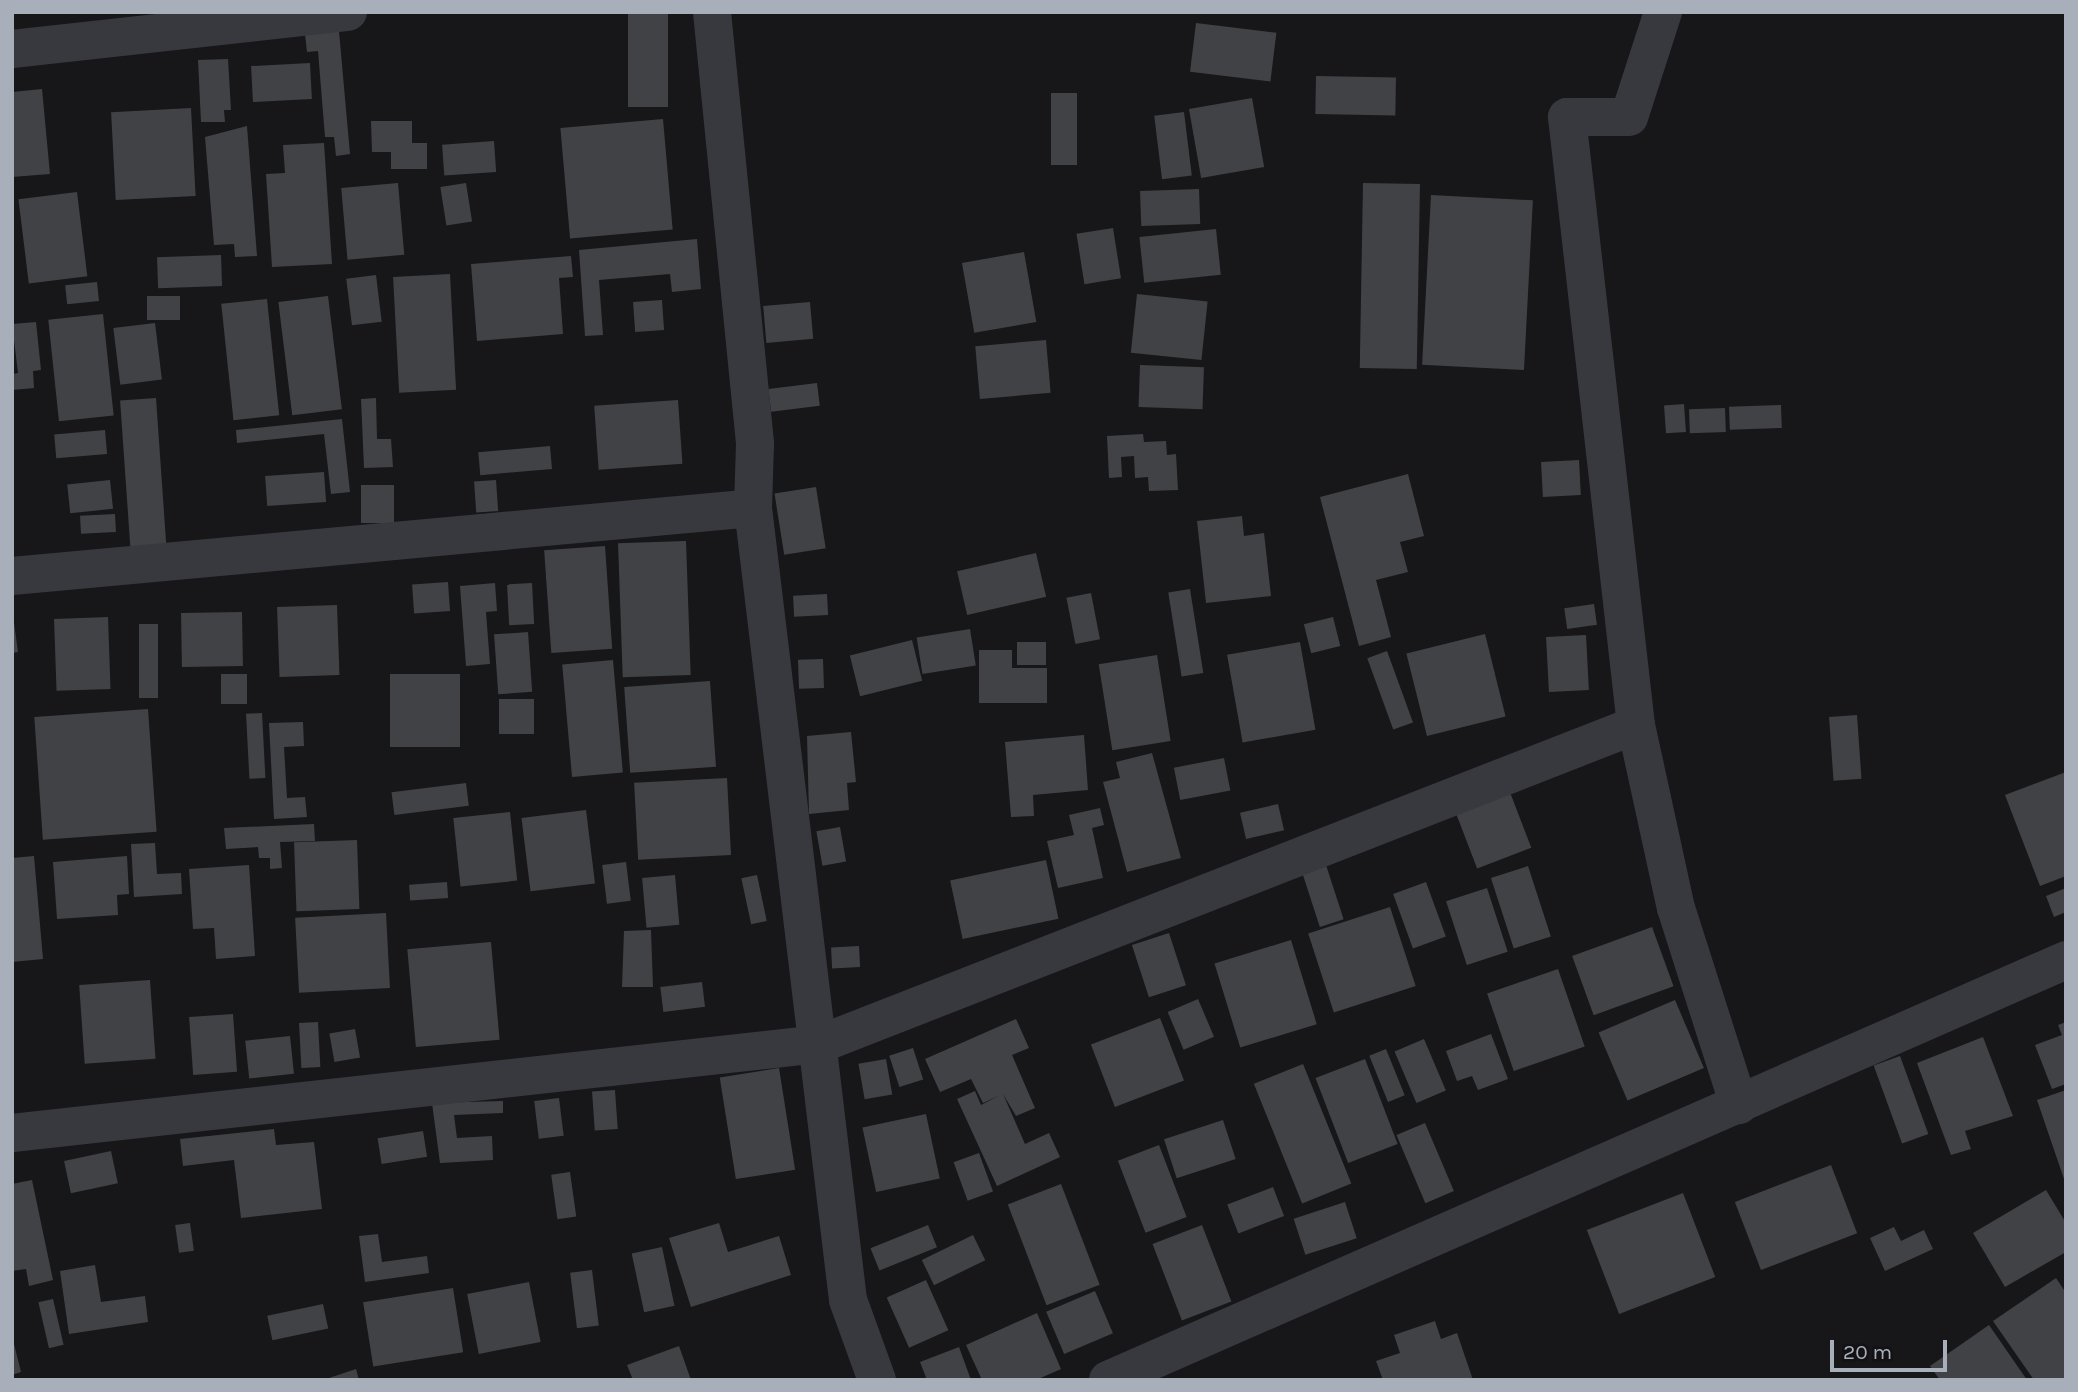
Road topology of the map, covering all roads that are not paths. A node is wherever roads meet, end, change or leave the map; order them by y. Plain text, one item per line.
1 (348, 12) edge
2 (712, 12) edge
3 (1662, 12) edge
4 (12, 49) edge
5 (753, 508) junction
6 (12, 576) edge
7 (1636, 725) junction
8 (2066, 960) edge
9 (820, 1044) junction
10 (1739, 1105) junction
11 (12, 1133) edge
12 (877, 1380) edge
13 (1108, 1380) edge

1 - 4 street
2 - 5 street
3 - 7 street
5 - 6 street
5 - 9 street
7 - 9 street
7 - 10 street
8 - 10 street
9 - 11 street
9 - 12 street
10 - 13 street

